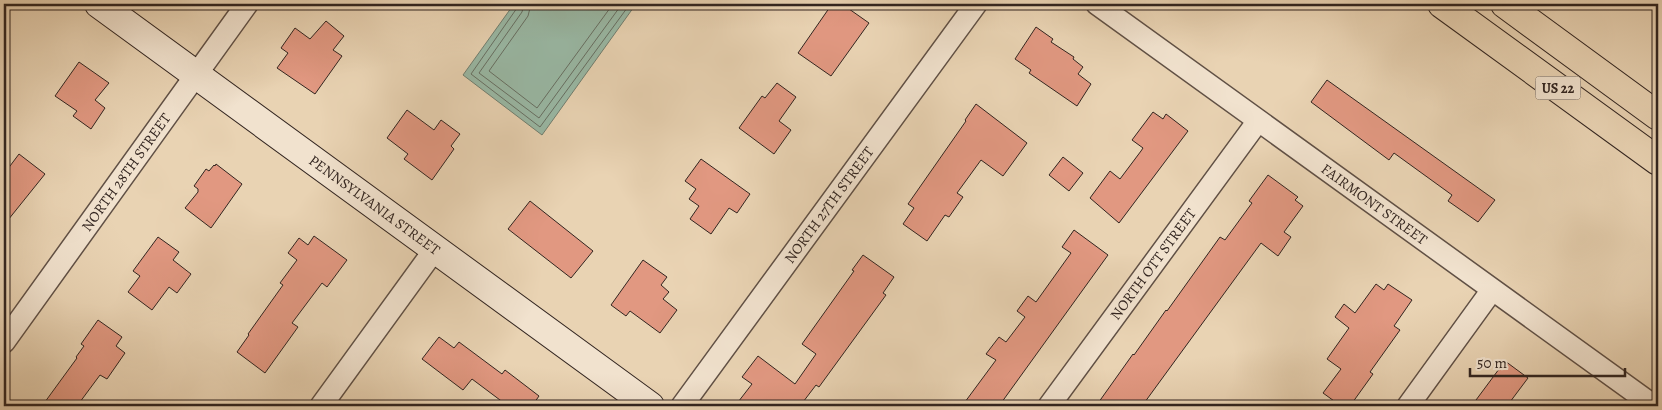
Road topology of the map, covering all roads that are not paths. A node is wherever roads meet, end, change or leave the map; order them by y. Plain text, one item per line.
1 (99, 4) edge
2 (247, 4) edge
3 (976, 4) edge
4 (1097, 4) edge
5 (1442, 4) edge
6 (1505, 4) edge
7 (196, 74) junction
8 (1658, 116) edge
9 (1258, 121) junction
10 (1658, 161) edge
11 (435, 249) junction
12 (1492, 290) junction
13 (4, 342) edge
14 (321, 406) edge
15 (650, 406) edge
16 (682, 406) edge
17 (1049, 406) edge
18 (1408, 406) edge
19 (1654, 406) edge

1 - 7 street, PENNSYLVANIA STREET
2 - 7 street, NORTH 28TH STREET
3 - 16 street, NORTH 27TH STREET
4 - 9 street, FAIRMONT STREET
5 - 10 highway, US 22
6 - 8 highway, US 22
7 - 11 street, PENNSYLVANIA STREET
7 - 13 street, NORTH 28TH STREET
9 - 12 street, FAIRMONT STREET
9 - 17 street, NORTH OTT STREET
11 - 14 street
11 - 15 street, PENNSYLVANIA STREET
12 - 18 street
12 - 19 street, FAIRMONT STREET

